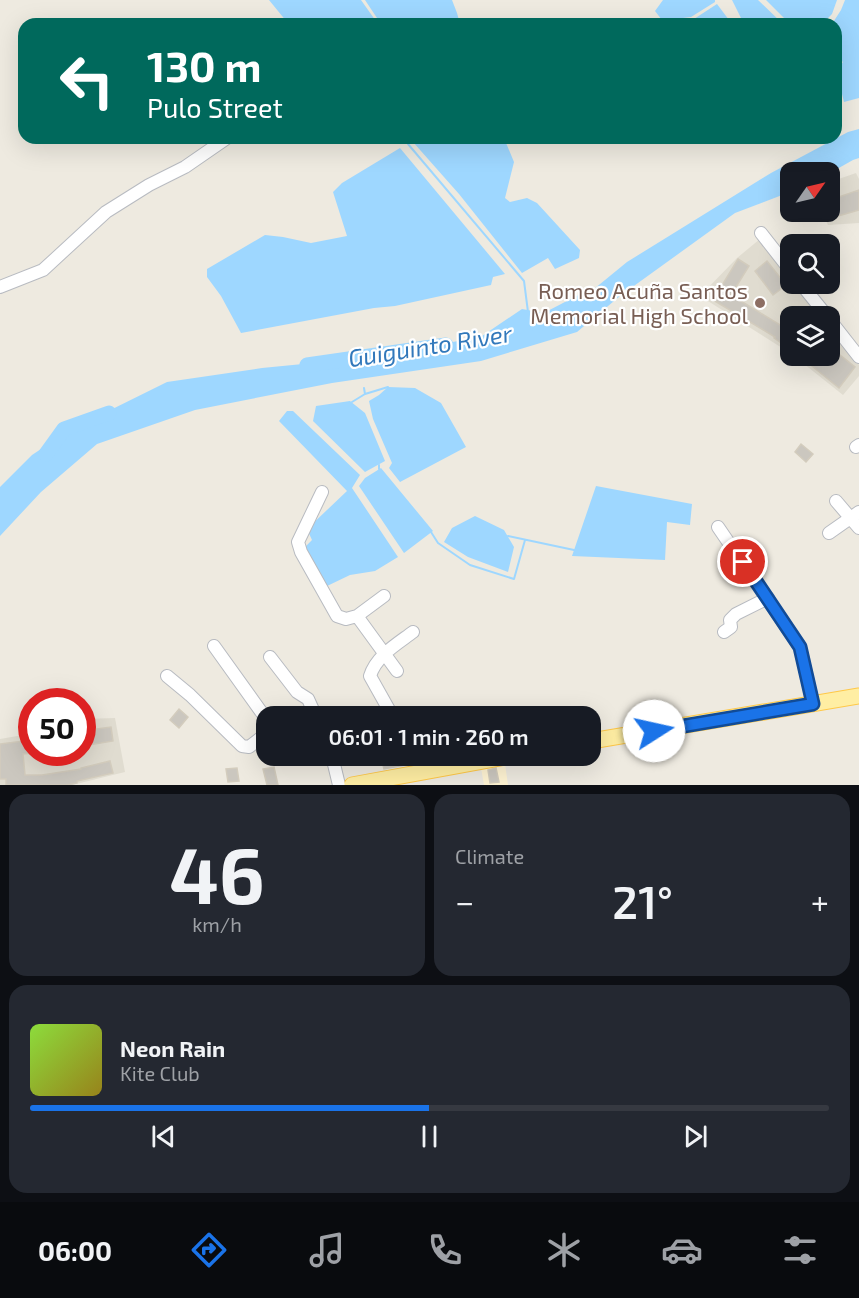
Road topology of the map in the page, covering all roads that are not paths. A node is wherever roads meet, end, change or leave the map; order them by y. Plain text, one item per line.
1 (218, 144) edge
2 (761, 233) dead end
3 (780, 257) edge
4 (0, 287) edge
5 (809, 294) edge
6 (818, 306) edge
7 (840, 333) edge
8 (859, 357) edge
9 (321, 492) dead end
10 (836, 501) dead end
11 (856, 520) edge
12 (718, 527) dead end
13 (829, 533) dead end
14 (384, 596) dead end
15 (768, 598) junction
16 (357, 616) junction
17 (412, 632) dead end
18 (724, 632) dead end
19 (214, 646) dead end
20 (384, 654) junction
21 (270, 657) dead end
22 (397, 671) dead end
23 (167, 676) dead end
24 (859, 696) edge
25 (813, 704) junction
26 (257, 706) edge
27 (311, 706) edge
28 (387, 706) edge
29 (601, 739) edge
30 (256, 742) edge
31 (334, 766) edge
32 (456, 766) edge
33 (339, 785) edge
34 (352, 785) edge

1 - 4 street
2 - 3 street
5 - 6 street
7 - 8 street
9 - 16 street
10 - 11 street
11 - 13 street
12 - 15 street
14 - 16 street
15 - 18 street
15 - 25 street
16 - 20 street
17 - 20 street
19 - 26 street
20 - 22 street
20 - 28 street
21 - 27 street
23 - 30 street
24 - 25 main road
25 - 29 main road
31 - 33 street
32 - 34 main road

